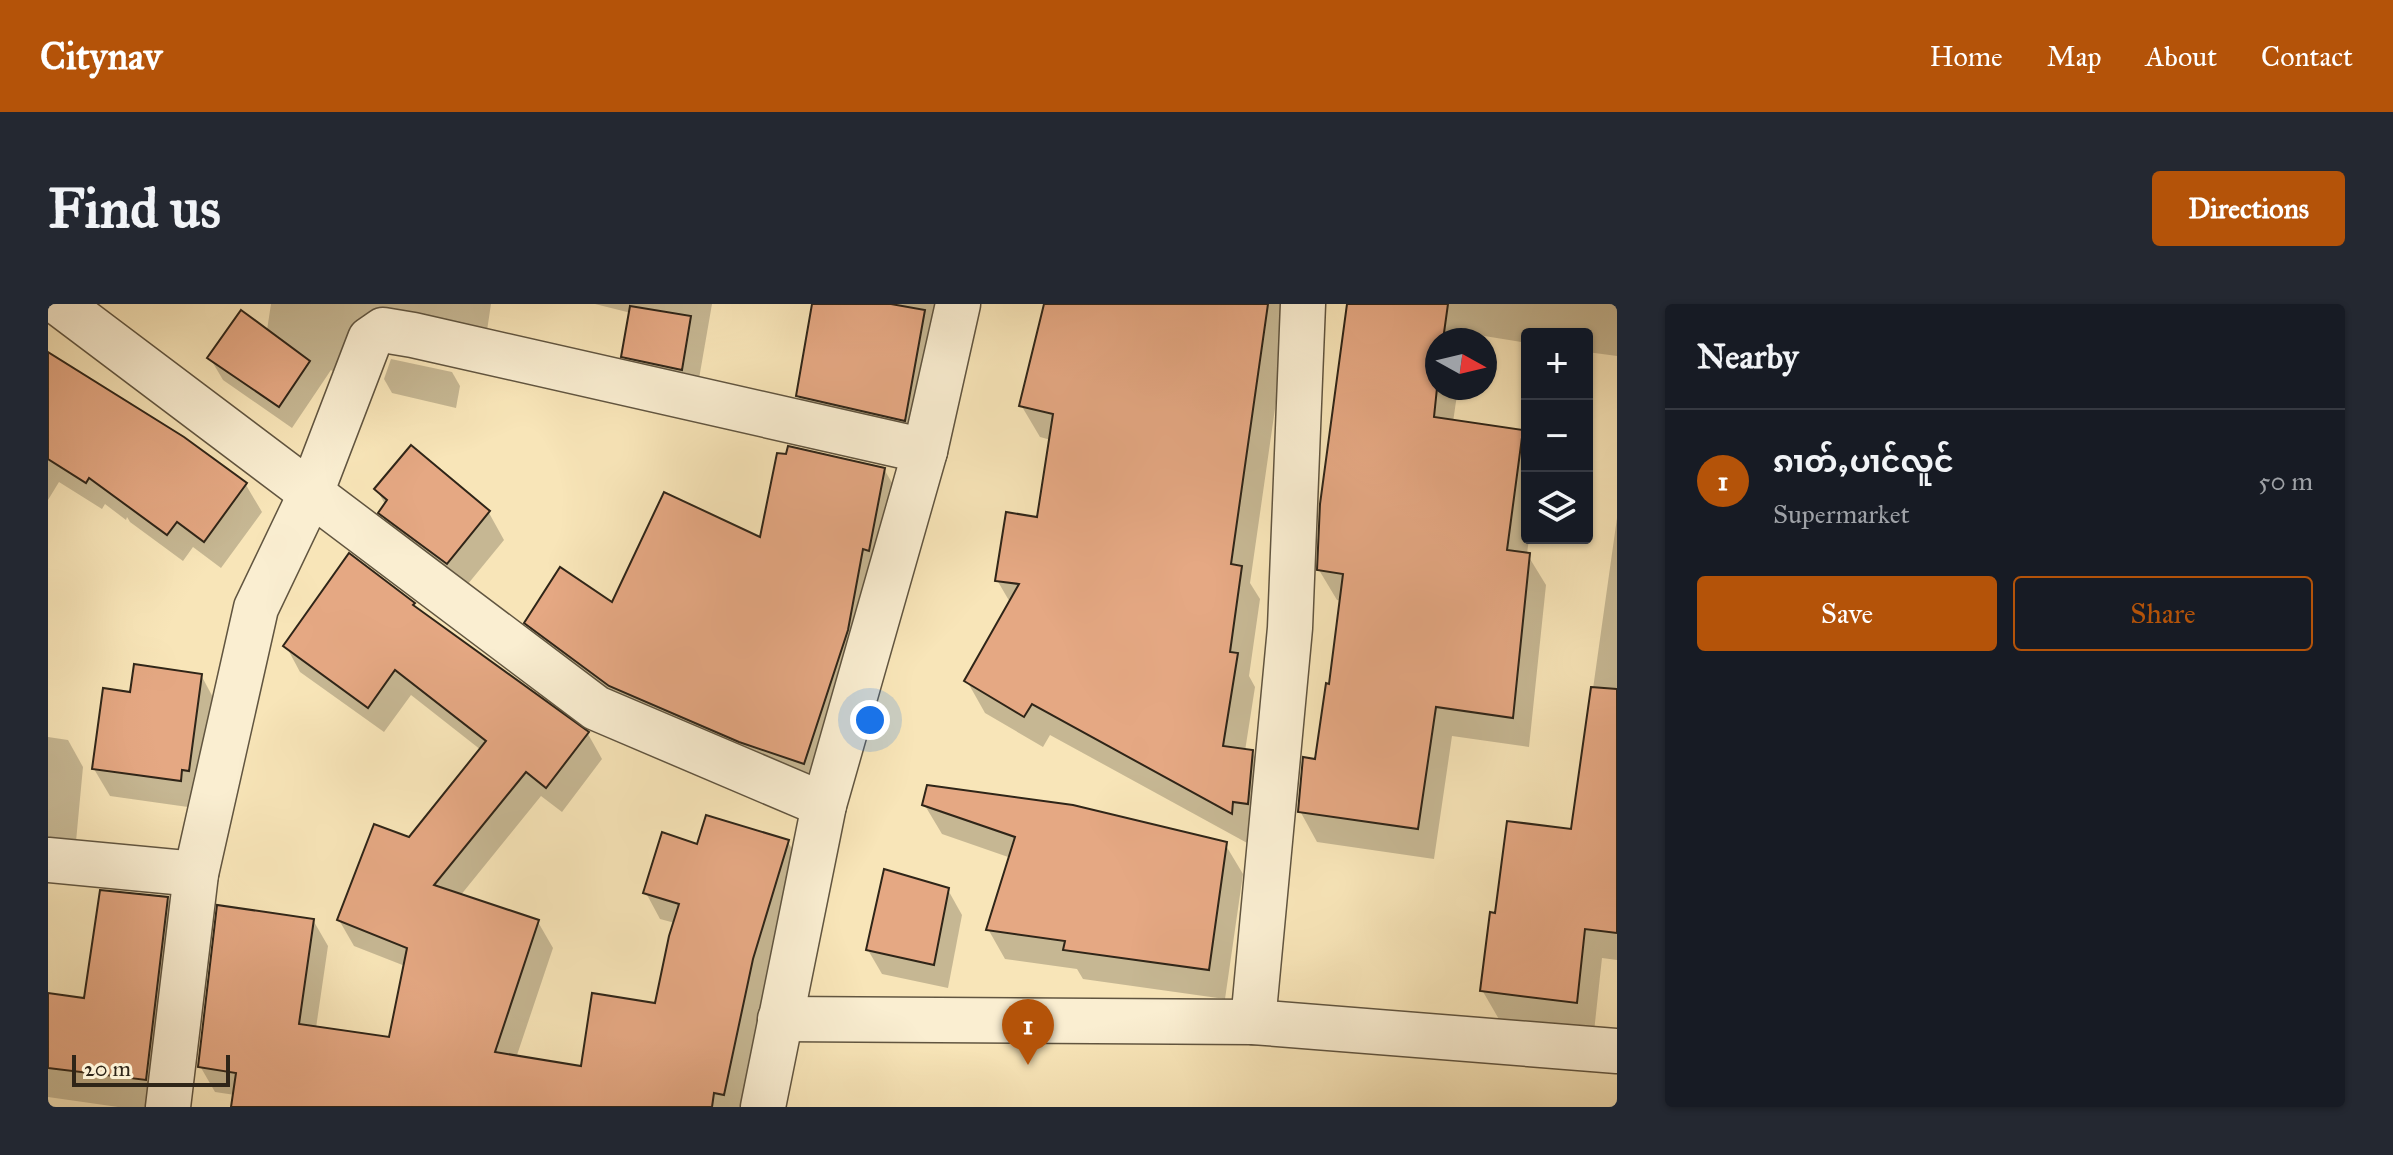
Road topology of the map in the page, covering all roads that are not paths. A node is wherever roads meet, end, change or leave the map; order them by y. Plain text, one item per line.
1 (60, 304) edge
2 (958, 304) edge
3 (1303, 304) edge
4 (925, 451) junction
5 (311, 493) junction
6 (824, 805) junction
7 (48, 860) edge
8 (196, 874) junction
9 (780, 1019) junction
10 (1253, 1022) junction
11 (1617, 1051) edge
12 (168, 1107) edge
13 (763, 1107) edge

1 - 5 street
2 - 4 street
3 - 10 street
4 - 5 street
4 - 6 street
5 - 6 street
5 - 8 street
6 - 9 street
7 - 8 street
8 - 12 street
9 - 10 street
9 - 13 street
10 - 11 street

